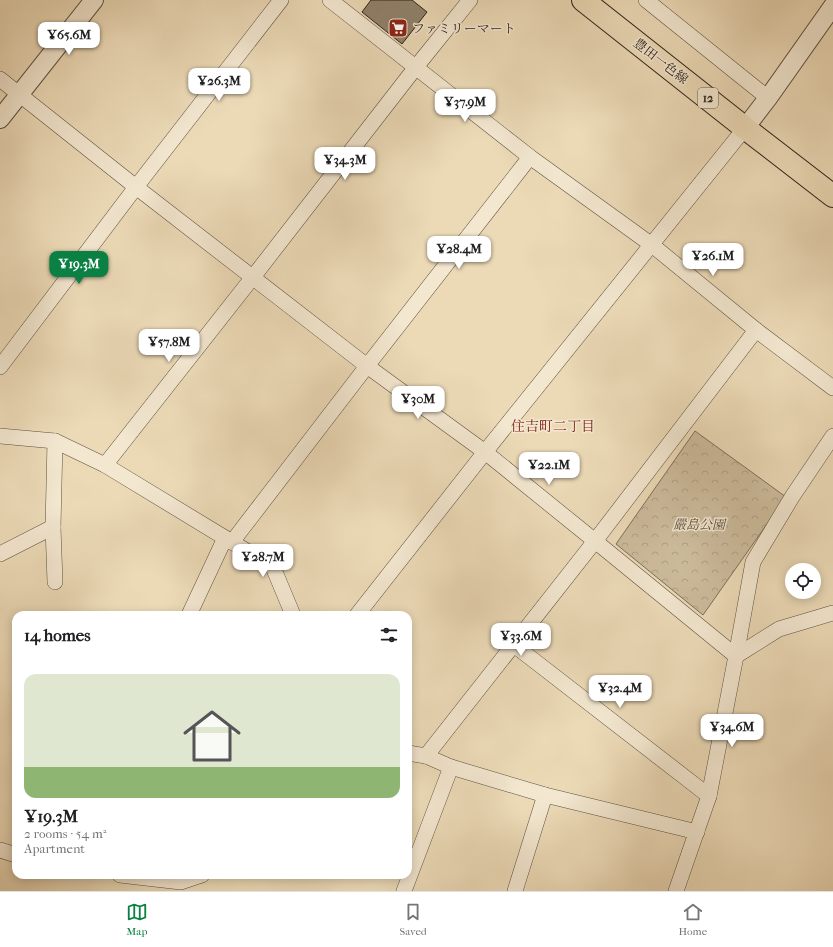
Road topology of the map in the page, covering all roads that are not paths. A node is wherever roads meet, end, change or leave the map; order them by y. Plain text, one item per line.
1 (94, 0) edge
2 (281, 0) edge
3 (330, 0) edge
4 (470, 0) edge
5 (583, 0) edge
6 (646, 0) edge
7 (833, 6) edge
8 (416, 67) junction
9 (0, 79) edge
10 (20, 94) junction
11 (768, 98) junction
12 (0, 119) edge
13 (745, 128) junction
14 (530, 157) junction
15 (136, 187) junction
16 (833, 196) edge
17 (652, 245) junction
18 (253, 277) junction
19 (756, 330) junction
20 (367, 366) junction
21 (0, 367) edge
22 (833, 388) edge
23 (0, 436) edge
24 (833, 436) edge
25 (55, 441) junction
26 (485, 452) junction
27 (105, 465) junction
28 (53, 527) junction
29 (228, 540) junction
30 (595, 541) junction
31 (0, 554) edge
32 (55, 582) dead end
33 (191, 611) edge
34 (291, 611) edge
35 (360, 611) edge
36 (833, 613) edge
37 (514, 645) junction
38 (736, 656) junction
39 (412, 754) edge
40 (426, 756) junction
41 (451, 767) junction
42 (545, 795) junction
43 (709, 796) junction
44 (697, 832) junction
45 (0, 850) edge
46 (12, 854) edge
47 (412, 870) edge
48 (142, 879) edge
49 (194, 879) edge
50 (409, 879) edge
51 (180, 886) edge
52 (404, 891) edge
53 (516, 891) edge
54 (676, 891) edge

1 - 10 street
2 - 15 street
3 - 8 street
4 - 8 street
5 - 13 main road, 豊田一色線 / 12
6 - 11 street
7 - 11 street
8 - 14 street
8 - 18 street
9 - 10 street
10 - 12 street
10 - 15 street
11 - 13 street
13 - 16 main road, 豊田一色線 / 12
13 - 17 street
14 - 17 street
14 - 20 street
15 - 18 street
15 - 21 street
17 - 19 street
17 - 26 street
18 - 20 street
18 - 27 street
19 - 22 street
19 - 30 street
20 - 26 street
20 - 29 street
23 - 25 street
24 - 38 street
25 - 27 street
25 - 28 street
26 - 30 street
26 - 35 street
27 - 29 street
28 - 31 street
28 - 32 street
29 - 33 street
29 - 34 street
30 - 37 street
30 - 38 street
36 - 38 street
37 - 40 street
37 - 43 street
38 - 43 street
39 - 40 street
40 - 41 street
41 - 42 street
41 - 47 street
42 - 44 street
42 - 53 street
43 - 44 street
44 - 54 street
45 - 46 street
48 - 51 street
49 - 51 street
50 - 52 street

